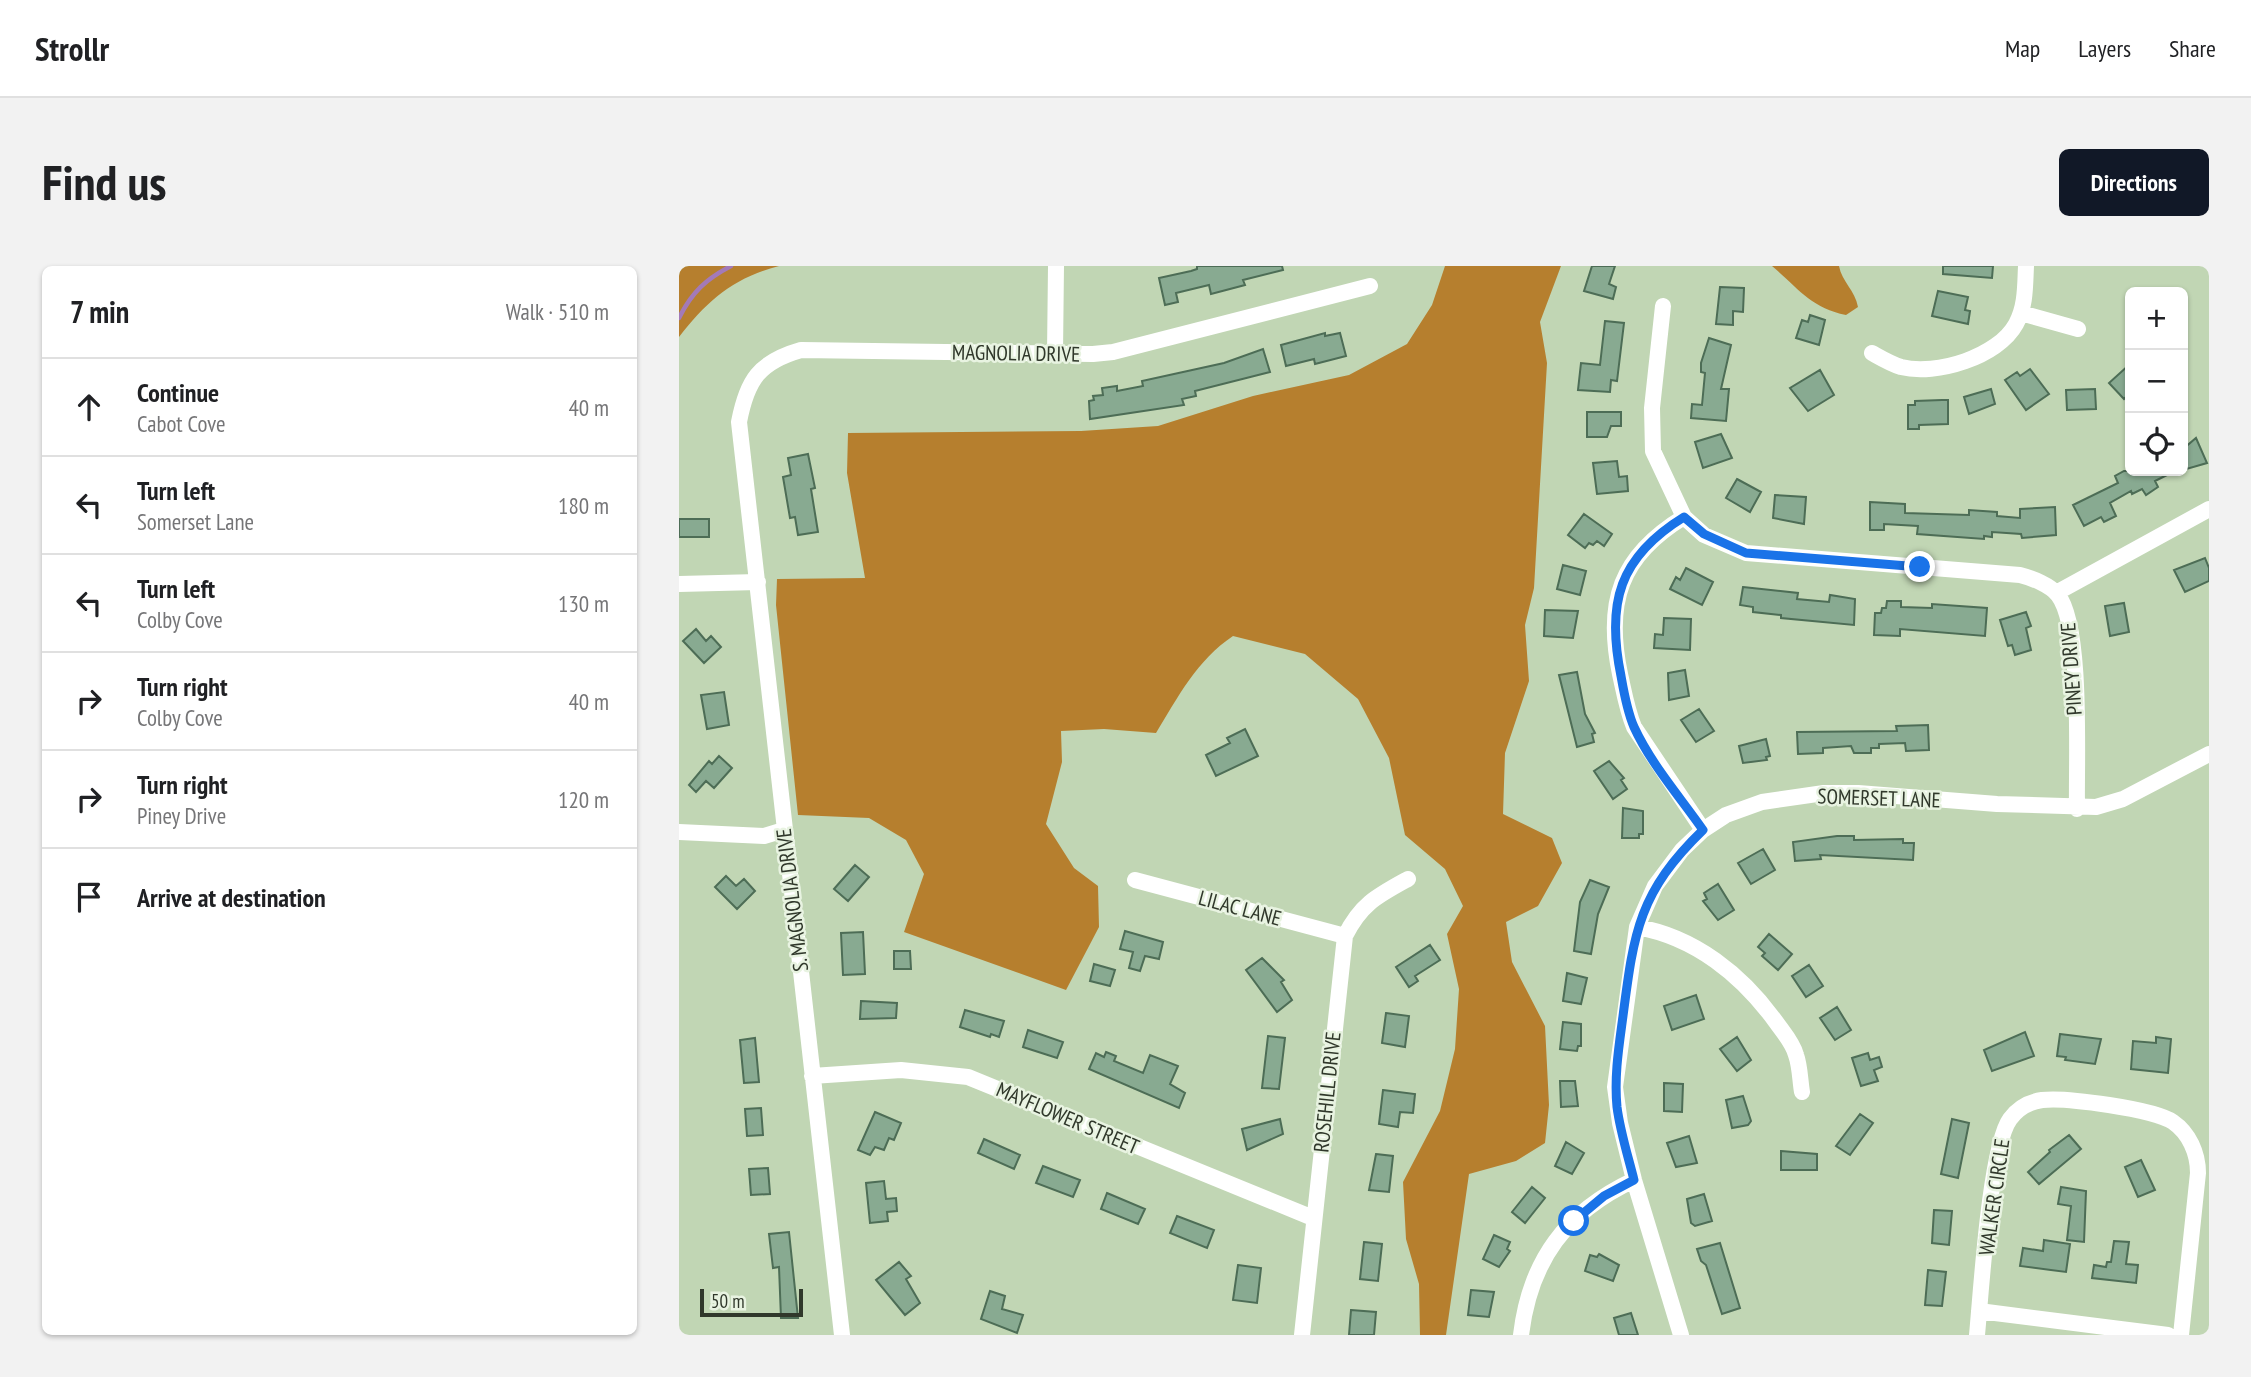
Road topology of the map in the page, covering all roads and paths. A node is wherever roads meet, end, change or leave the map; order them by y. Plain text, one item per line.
1 (1056, 266) edge
2 (2027, 266) edge
3 (1370, 286) dead end
4 (1663, 306) dead end
5 (2021, 313) junction
6 (2078, 329) dead end
7 (1055, 353) junction
8 (1872, 353) dead end
9 (744, 464) joint
10 (2209, 509) edge
11 (1684, 517) junction
12 (758, 582) junction
13 (679, 584) edge
14 (2056, 593) junction
15 (2209, 754) edge
16 (2077, 809) junction
17 (784, 830) junction
18 (1703, 830) junction
19 (679, 832) edge
20 (1408, 879) dead end
21 (1135, 880) dead end
22 (1637, 927) junction
23 (1345, 936) junction
24 (812, 1076) junction
25 (1802, 1092) dead end
26 (1634, 1180) junction
27 (1313, 1218) junction
28 (1979, 1311) junction
29 (842, 1335) edge
30 (1302, 1335) edge
31 (1521, 1335) edge
32 (1681, 1335) edge
33 (1977, 1335) edge
34 (2168, 1335) edge
35 (2181, 1335) edge

1 - 7 street
2 - 5 street
3 - 7 street, MAGNOLIA DRIVE
4 - 11 street, PINEY DRIVE
5 - 6 street
5 - 8 street
7 - 9 street, MAGNOLIA DRIVE
9 - 12 street, S. MAGNOLIA DRIVE
10 - 14 street
11 - 14 street, PINEY DRIVE
11 - 18 street
12 - 13 street
12 - 17 street, S. MAGNOLIA DRIVE
14 - 16 street, PINEY DRIVE
15 - 16 street, SOMERSET LANE
16 - 18 street, SOMERSET LANE
17 - 19 street
17 - 24 street, S. MAGNOLIA DRIVE
18 - 22 street, SOMERSET LANE
20 - 23 street, ROSEHILL DRIVE
21 - 23 street, LILAC LANE
22 - 25 street
22 - 26 street, SOMERSET LANE
23 - 27 street, ROSEHILL DRIVE
24 - 27 street, MAYFLOWER STREET
24 - 29 street, S. MAGNOLIA DRIVE
26 - 31 street
26 - 32 street, SOMERSET LANE
27 - 30 street, ROSEHILL DRIVE
28 - 33 street, WALKER CIRCLE
28 - 34 street
28 - 35 street, WALKER CIRCLE

